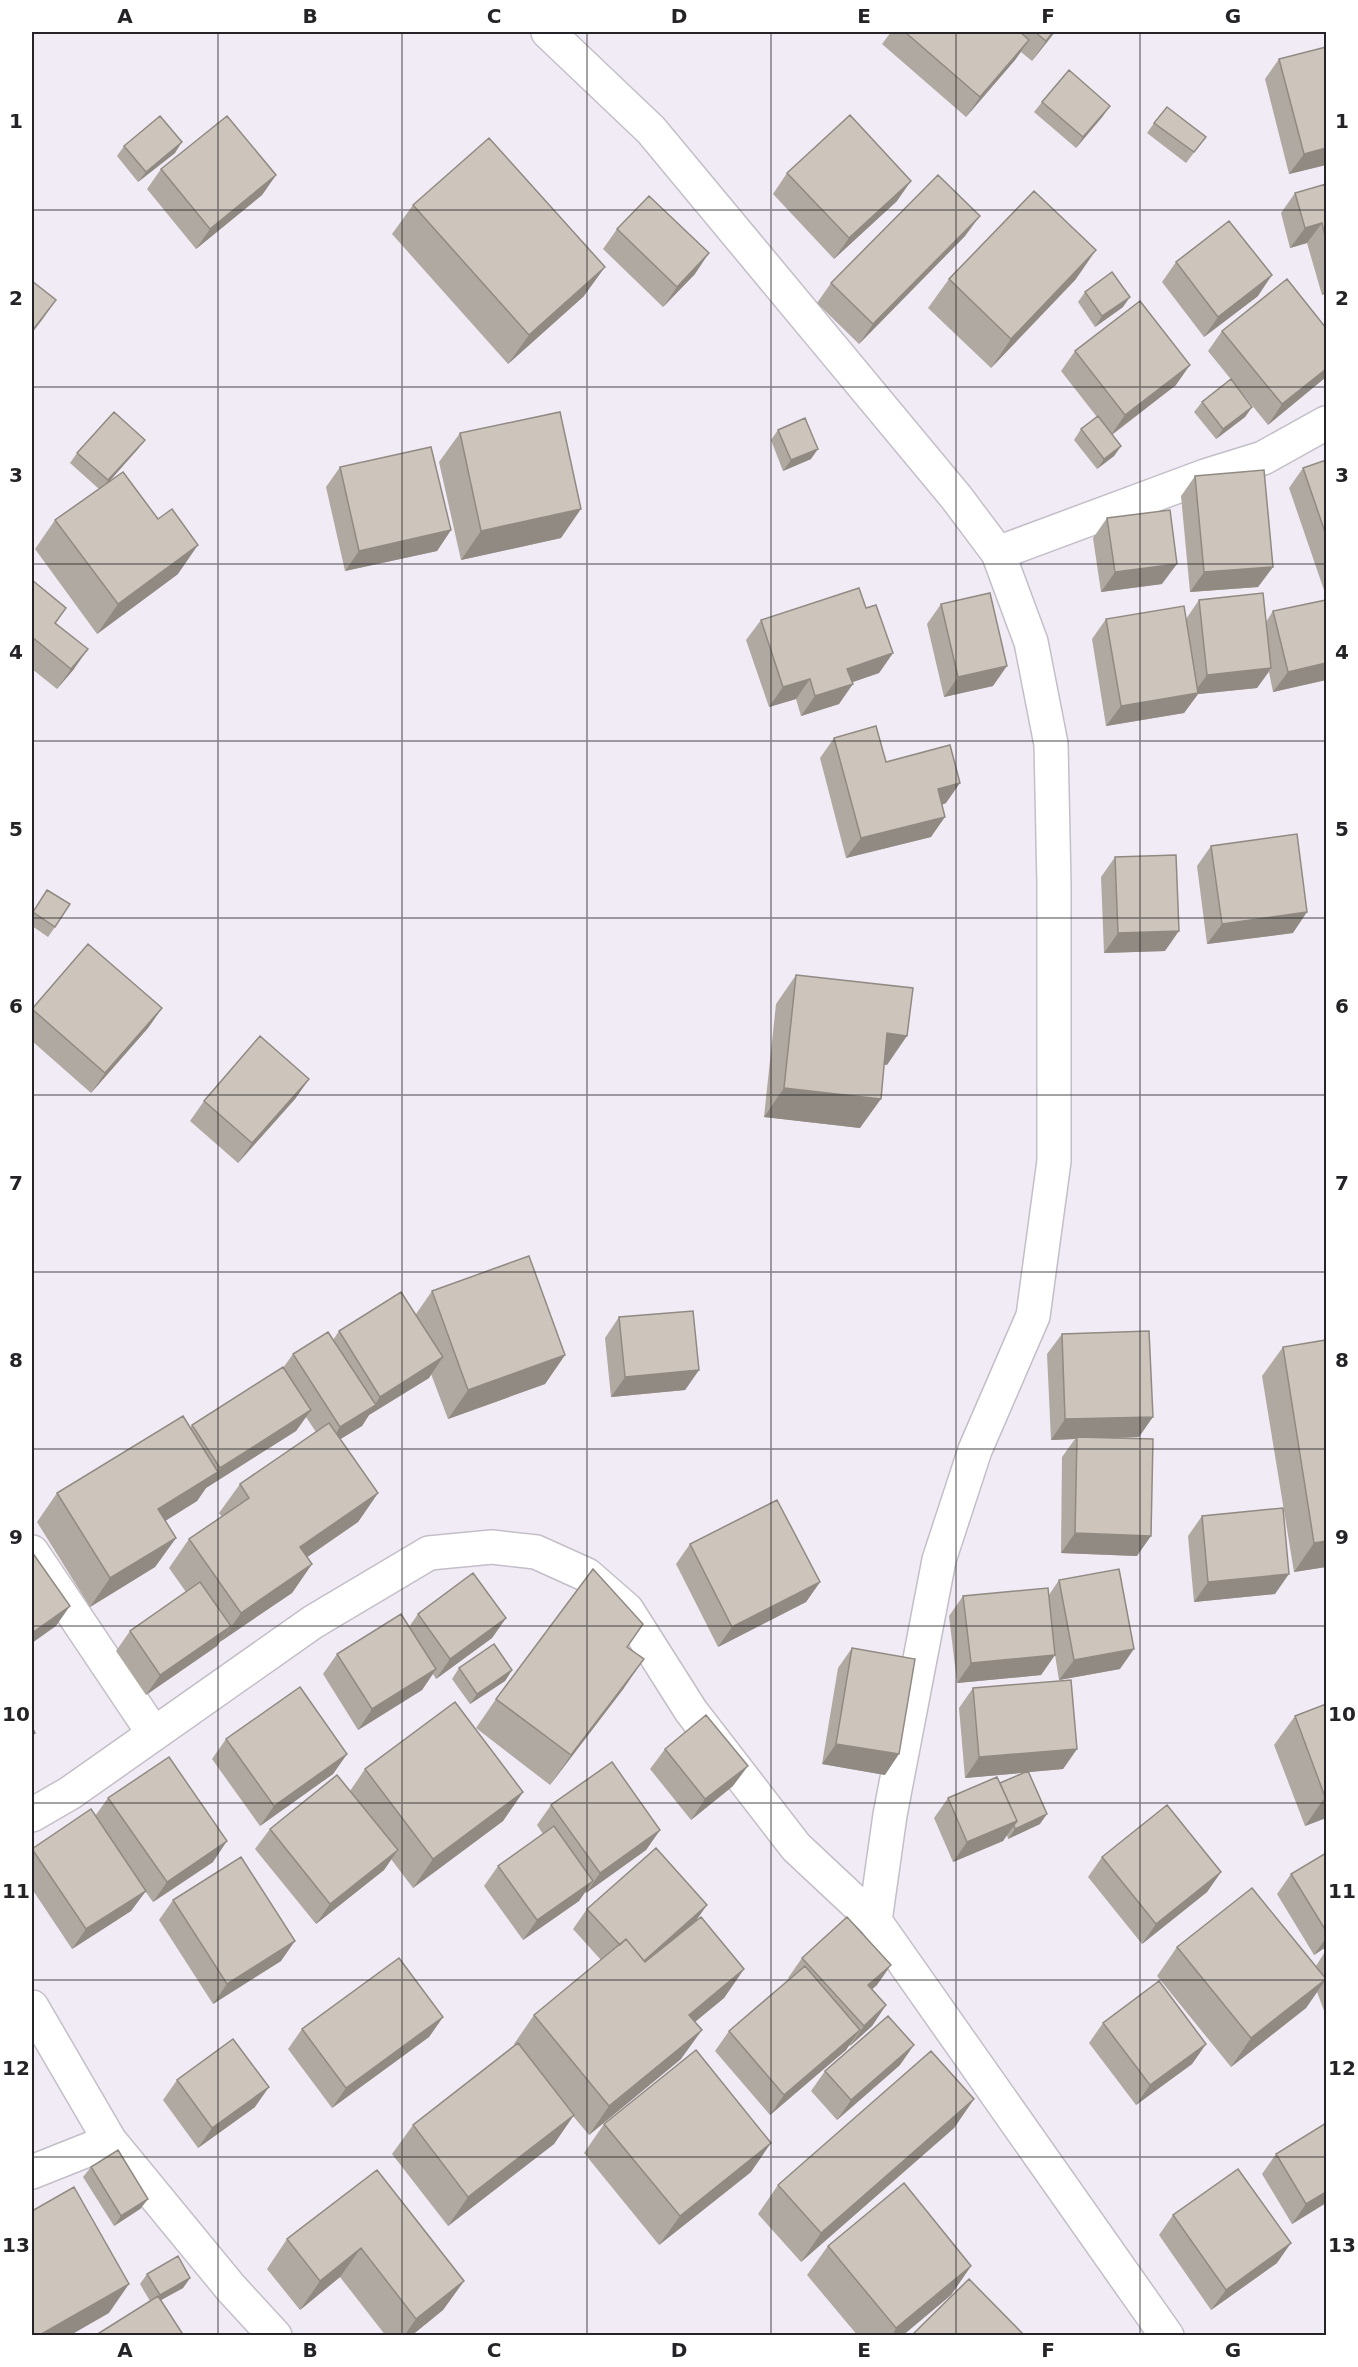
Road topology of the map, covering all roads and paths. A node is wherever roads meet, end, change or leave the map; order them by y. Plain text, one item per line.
1 (548, 32) edge
2 (1326, 423) edge
3 (998, 553) junction
4 (32, 1552) edge
5 (154, 1734) junction
6 (32, 1815) edge
7 (875, 1921) junction
8 (32, 2007) edge
9 (110, 2141) junction
10 (32, 2172) edge
11 (275, 2336) edge
12 (1167, 2336) edge

1 - 3 street
2 - 3 street
3 - 7 street
4 - 5 street
5 - 6 street
5 - 7 street
7 - 12 street
8 - 9 street
9 - 10 street
9 - 11 street

